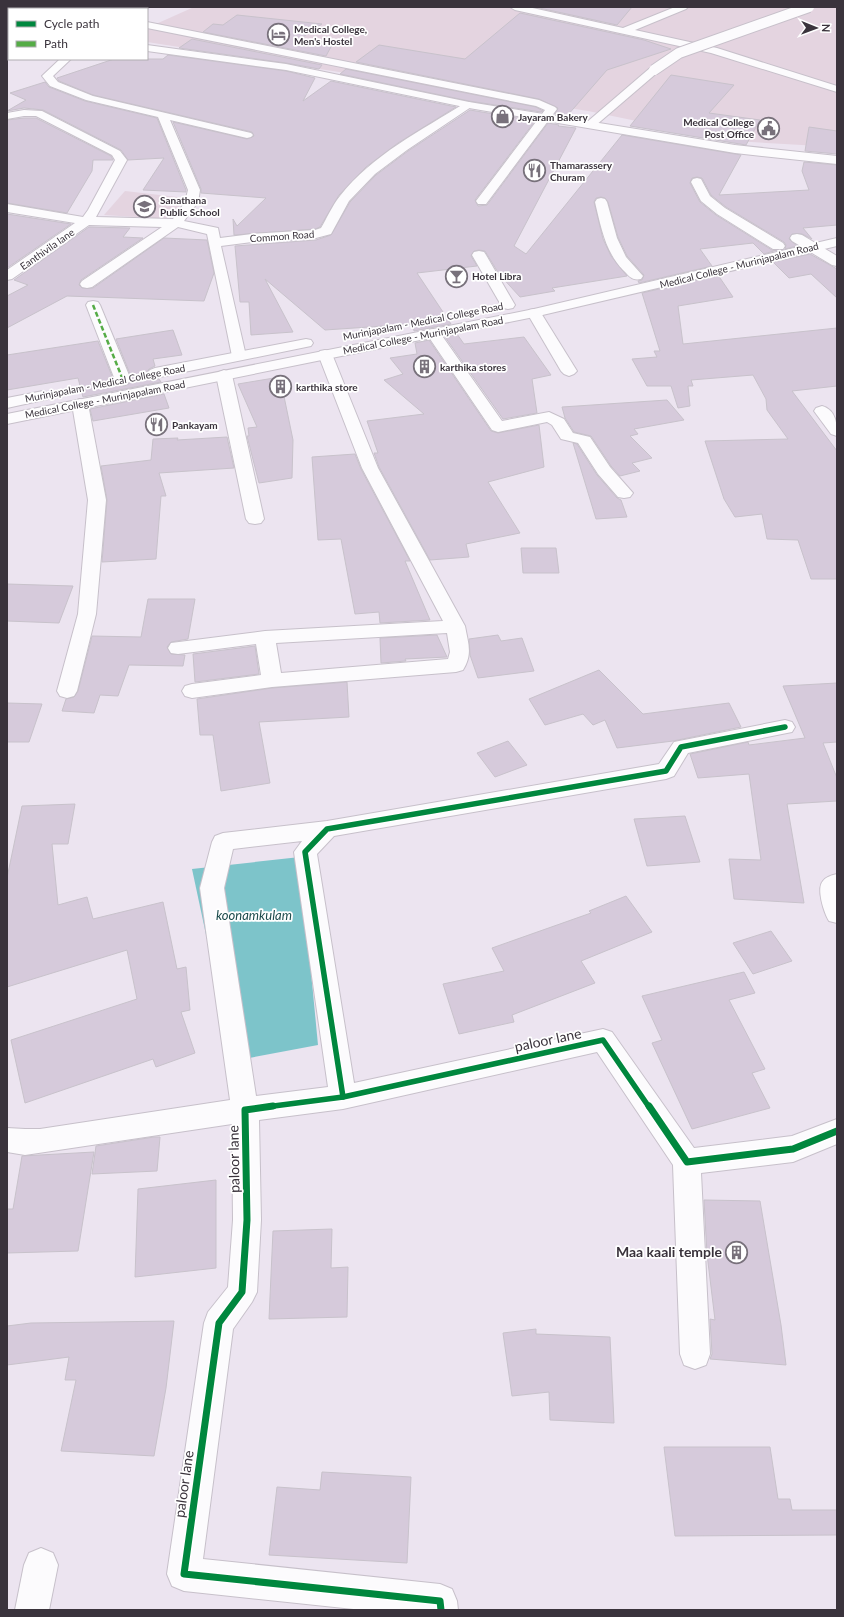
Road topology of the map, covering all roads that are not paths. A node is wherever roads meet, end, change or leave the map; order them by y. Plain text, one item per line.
1 (515, 7) edge
2 (683, 7) edge
3 (809, 7) edge
4 (148, 25) edge
5 (626, 30) junction
6 (148, 48) edge
7 (65, 60) edge
8 (837, 89) edge
9 (469, 105) junction
10 (7, 116) edge
11 (163, 116) junction
12 (546, 117) junction
13 (590, 124) junction
14 (247, 135) dead end
15 (837, 160) edge
16 (697, 182) dead end
17 (482, 201) dead end
18 (601, 202) dead end
19 (7, 208) edge
20 (86, 221) junction
21 (176, 223) junction
22 (837, 231) edge
23 (797, 238) junction
24 (837, 242) edge
25 (214, 243) junction
26 (778, 246) junction
27 (812, 247) junction
28 (479, 255) dead end
29 (837, 262) edge
30 (7, 276) edge
31 (636, 276) junction
32 (87, 284) dead end
33 (93, 305) dead end
34 (508, 305) junction
35 (534, 313) junction
36 (462, 314) dead end
37 (433, 333) junction
38 (321, 348) junction
39 (239, 356) junction
40 (569, 371) dead end
41 (224, 375) junction
42 (123, 380) junction
43 (108, 383) dead end
44 (54, 394) dead end
45 (7, 403) edge
46 (80, 404) junction
47 (822, 411) dead end
48 (7, 419) edge
49 (837, 431) edge
50 (624, 493) dead end
51 (255, 519) dead end
52 (455, 626) junction
53 (264, 638) junction
54 (178, 648) dead end
55 (272, 680) junction
56 (67, 691) dead end
57 (192, 691) dead end
58 (785, 727) dead end
59 (327, 829) junction
60 (837, 883) edge
61 (837, 914) edge
62 (343, 1097) junction
63 (245, 1110) junction
64 (837, 1131) edge
65 (7, 1140) edge
66 (687, 1162) junction
67 (695, 1354) dead end
68 (40, 1565) dead end
69 (32, 1610) edge
70 (441, 1610) edge

1 - 5 street
2 - 5 street
3 - 13 street, bridge
4 - 12 street
5 - 8 street
6 - 9 street
7 - 11 street
9 - 12 street
9 - 25 street, Common Road
10 - 20 street, Eanthivila lane
11 - 14 street
11 - 21 street
12 - 13 street
12 - 17 street
13 - 15 street
16 - 26 street
18 - 31 street
19 - 20 street
20 - 21 street
20 - 30 street, Eanthivila lane
21 - 25 street
21 - 32 street
22 - 23 street, Murinjapalam - Medical College Road
23 - 26 street, Murinjapalam - Medical College Road
23 - 27 street
24 - 27 street, Medical College - Murinjapalam Road
25 - 39 street
26 - 31 street, Murinjapalam - Medical College Road
27 - 29 street
27 - 35 street, Medical College - Murinjapalam Road
28 - 34 street
31 - 34 street, Murinjapalam - Medical College Road
33 - 42 street
34 - 36 street, Murinjapalam - Medical College Road
35 - 37 street, Medical College - Murinjapalam Road
35 - 40 street
37 - 38 street, Medical College - Murinjapalam Road
37 - 50 street
38 - 39 street, Murinjapalam - Medical College Road
38 - 41 street, Medical College - Murinjapalam Road
38 - 52 street
39 - 42 street, Murinjapalam - Medical College Road
41 - 46 street, Medical College - Murinjapalam Road
41 - 51 street
42 - 43 street, Murinjapalam - Medical College Road
44 - 45 street, Murinjapalam - Medical College Road
46 - 48 street, Medical College - Murinjapalam Road
46 - 56 street
47 - 49 street
52 - 53 street
52 - 55 street
53 - 54 street
53 - 55 street
55 - 57 street
58 - 59 street
59 - 62 street
59 - 63 street
60 - 61 street
62 - 63 street, paloor lane
62 - 66 street, paloor lane
63 - 65 street
63 - 70 street, paloor lane
64 - 66 street
66 - 67 street
68 - 69 street

